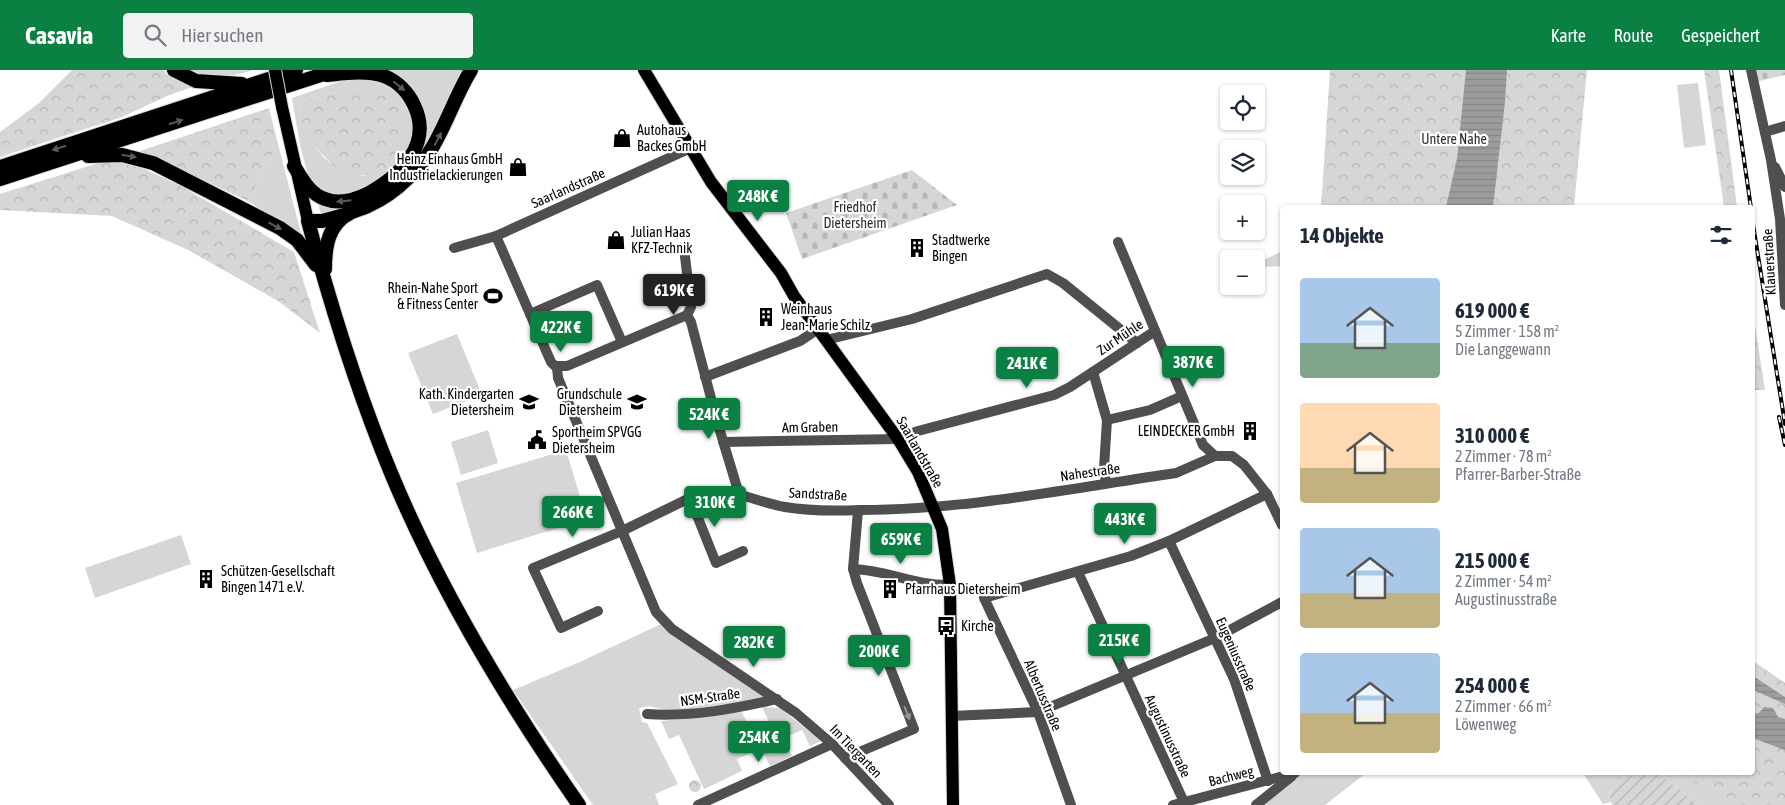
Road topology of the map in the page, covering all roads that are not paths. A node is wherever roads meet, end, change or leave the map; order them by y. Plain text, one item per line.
1 (174, 70) edge
2 (275, 70) edge
3 (296, 70) edge
4 (336, 70) edge
5 (470, 70) edge
6 (644, 70) edge
7 (1751, 70) edge
8 (319, 76) junction
9 (255, 84) junction
10 (1785, 126) edge
11 (1765, 132) junction
12 (691, 148) junction
13 (63, 159) junction
14 (1771, 160) junction
15 (294, 166) junction
16 (0, 167) edge
17 (0, 180) edge
18 (1785, 187) edge
19 (348, 214) junction
20 (308, 221) junction
21 (496, 236) junction
22 (1118, 242) dead end
23 (454, 248) dead end
24 (684, 248) dead end
25 (322, 274) junction
26 (327, 292) junction
27 (1785, 306) edge
28 (530, 314) junction
29 (687, 315) junction
30 (818, 329) junction
31 (1155, 331) junction
32 (826, 340) junction
33 (622, 342) junction
34 (1137, 343) junction
35 (557, 367) junction
36 (1093, 372) junction
37 (705, 378) junction
38 (1182, 396) junction
39 (1107, 420) junction
40 (898, 439) junction
41 (723, 442) junction
42 (1215, 456) junction
43 (1106, 483) junction
44 (739, 494) junction
45 (1267, 494) junction
46 (690, 498) junction
47 (934, 507) junction
48 (858, 510) junction
49 (1280, 520) edge
50 (622, 531) junction
51 (1169, 541) junction
52 (743, 551) dead end
53 (853, 569) junction
54 (1078, 572) junction
55 (950, 585) junction
56 (1280, 603) edge
57 (598, 611) dead end
58 (1215, 638) junction
59 (1125, 677) junction
60 (777, 698) junction
61 (1038, 712) junction
62 (647, 714) dead end
63 (951, 716) junction
64 (832, 744) junction
65 (845, 758) junction
66 (1289, 775) edge
67 (1294, 775) edge
68 (1268, 781) junction
69 (1184, 802) junction
70 (579, 805) edge
71 (698, 805) edge
72 (889, 805) edge
73 (953, 805) edge
74 (1071, 805) edge
75 (1173, 805) edge
76 (1256, 805) edge

1 - 9 highway
2 - 15 main road, bridge
3 - 9 highway
4 - 8 highway
19 -> 5 highway
6 - 12 main road, Saarlandstraße
7 - 11 street, Klauerstraße
13 -> 8 highway
8 -> 15 highway
9 -> 16 highway
10 - 11 street
11 - 14 street, Klauerstraße
12 - 21 street, Saarlandstraße
12 - 30 main road, Saarlandstraße
13 - 17 highway
13 -> 25 highway
14 - 18 street
14 - 27 street, Klauerstraße
15 - 20 main road
19 - 20 highway
19 - 26 highway
20 - 25 highway
21 - 23 street, Saarlandstraße
21 - 28 street
22 - 31 street, Zur Mühle
24 - 29 street
25 - 26 highway
26 - 70 highway
28 - 33 street
28 - 35 street
29 - 33 street
29 - 37 street
30 - 32 main road, Saarlandstraße
30 - 37 street
31 - 34 street, Zur Mühle
31 - 38 street
32 - 34 street
32 - 40 main road, Saarlandstraße
33 - 35 street
34 - 36 street, Zur Mühle
35 - 50 street
36 - 39 street
36 - 40 street, Zur Mühle
37 - 41 street
38 - 39 street
38 - 42 street
39 - 43 street
40 - 41 street, Am Graben
40 - 47 main road, Saarlandstraße
41 - 44 street
42 - 43 street, Nahestraße
42 - 45 street
43 - 47 street, Nahestraße
44 - 46 street, Sandstraße
44 - 48 street, Sandstraße
45 - 49 street
45 - 51 street
46 - 50 street, Sandstraße
46 - 52 street
47 - 48 street, Sandstraße
47 - 55 main road, Saarlandstraße
48 - 53 street
50 - 57 street, Sandstraße
50 - 60 street, Im Tiergarten
51 - 54 street
51 - 58 street, Eugeniusstraße
53 - 55 street
53 -> 65 street
54 - 59 street, Augustinusstraße
54 - 61 street, Albertusstraße
55 - 63 main road, Saarlandstraße
56 - 58 street
58 - 59 street
58 - 68 street, Eugeniusstraße
59 - 61 street
59 - 69 street, Augustinusstraße
60 - 62 street, NSM-Straße
60 - 64 street, Im Tiergarten
61 - 63 street
61 - 74 street, Albertusstraße
63 - 73 main road, Saarlandstraße
64 - 65 street, Im Tiergarten
64 - 71 street
65 - 72 street, Im Tiergarten
66 - 68 street, Bachweg
67 - 76 street, Bachweg
68 - 69 street, Bachweg
69 - 75 street, Bachweg

